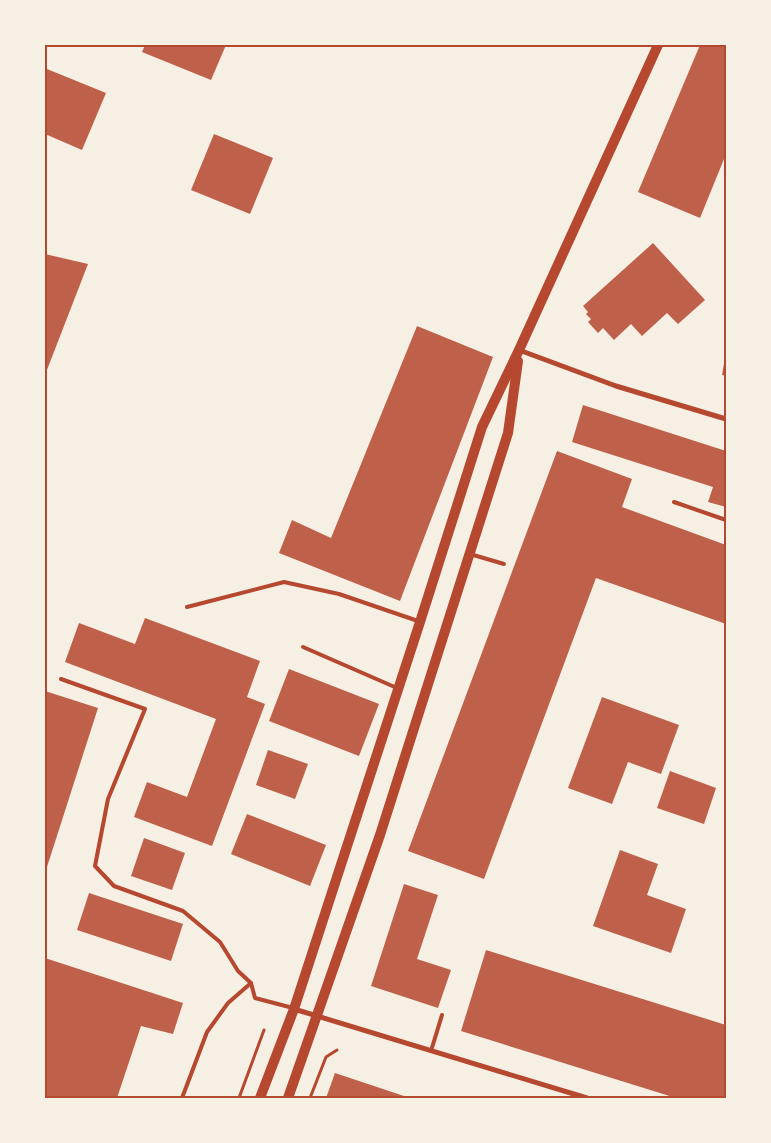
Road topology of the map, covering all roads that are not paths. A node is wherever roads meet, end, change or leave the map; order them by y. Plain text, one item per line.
1 (658, 45) edge
2 (520, 350) junction
3 (726, 419) edge
4 (674, 502) dead end
5 (726, 520) edge
6 (469, 554) junction
7 (504, 564) dead end
8 (187, 607) dead end
9 (420, 622) junction
10 (303, 647) dead end
11 (61, 679) dead end
12 (398, 688) junction
13 (250, 984) junction
14 (294, 1008) junction
15 (442, 1015) dead end
16 (317, 1016) junction
17 (431, 1051) junction
18 (182, 1098) edge
19 (260, 1098) edge
20 (288, 1098) edge
21 (587, 1098) edge

1 - 2 main road
2 - 3 street
2 - 6 main road
2 - 9 main road
4 - 5 lane
6 - 7 lane
6 - 16 main road
8 - 9 lane
9 - 12 main road
10 - 12 lane
11 - 13 lane
12 - 14 main road
13 - 14 lane
13 - 18 lane
14 - 16 street
14 - 19 main road
15 - 17 lane
16 - 17 street
16 - 20 main road
17 - 21 street

